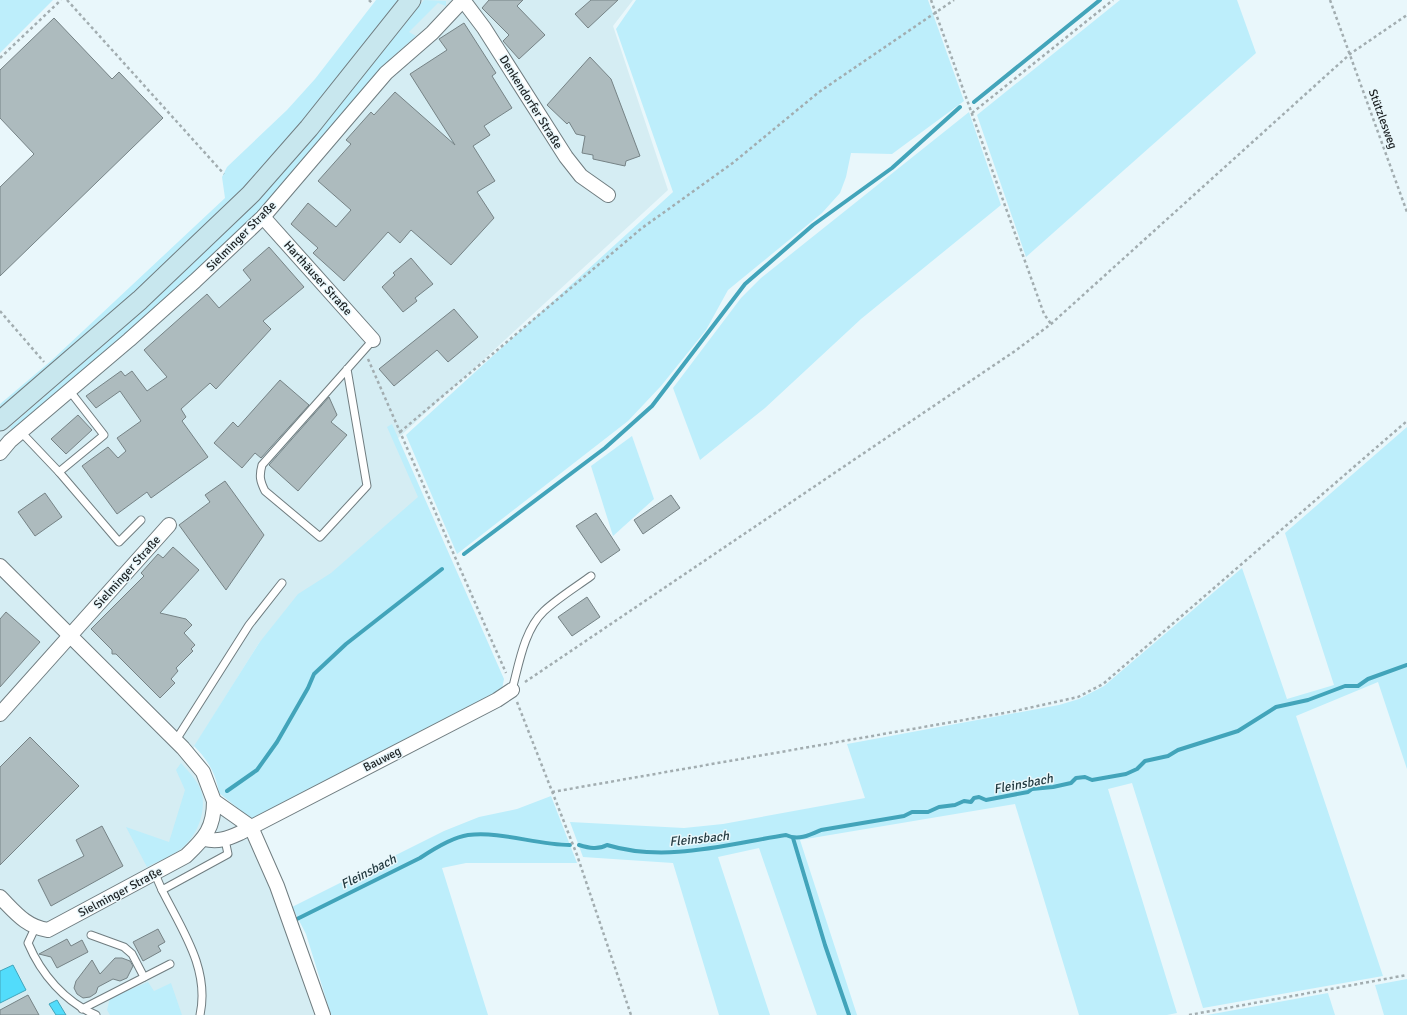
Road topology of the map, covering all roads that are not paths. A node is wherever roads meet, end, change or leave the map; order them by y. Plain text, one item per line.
1 (411, 0) edge
2 (463, 0) edge
3 (608, 195) dead end
4 (263, 217) junction
5 (373, 340) joint
6 (347, 370) junction
7 (69, 390) junction
8 (0, 421) edge
9 (21, 432) junction
10 (0, 453) edge
11 (59, 472) junction
12 (141, 520) dead end
13 (169, 525) dead end
14 (0, 566) edge
15 (591, 576) dead end
16 (282, 583) dead end
17 (70, 637) junction
18 (512, 690) joint
19 (0, 714) edge
20 (176, 740) junction
21 (214, 801) junction
22 (252, 827) junction
23 (204, 839) junction
24 (225, 840) junction
25 (155, 874) junction
26 (162, 890) junction
27 (0, 897) edge
28 (36, 928) junction
29 (91, 935) dead end
30 (170, 964) dead end
31 (144, 977) junction
32 (82, 1009) junction
33 (96, 1015) edge
34 (200, 1015) edge
35 (323, 1015) edge

1 - 8 street, Sielminger Straße
2 - 3 street, Denkendorfer Straße
2 - 4 street, Sielminger Straße
4 - 5 street, Harthäuser Straße
4 - 7 street, Sielminger Straße
5 - 6 lane
6 - 6 lane
7 - 9 street, Sielminger Straße
7 - 11 lane
9 - 10 street, Sielminger Straße
9 - 11 lane
11 - 12 lane
13 - 17 street, Sielminger Straße
14 - 17 street, Sielminger Straße
15 - 18 lane
16 - 20 lane
17 - 19 street, Sielminger Straße
17 - 20 street, Sielminger Straße
18 - 22 street, Bauweg
20 - 21 street, Sielminger Straße
21 - 22 street
21 - 23 street, Sielminger Straße
22 - 24 street, Bauweg
22 - 35 street
23 - 24 street
23 - 25 street, Sielminger Straße
24 - 26 lane
25 - 26 lane
25 - 28 street, Sielminger Straße
26 - 34 lane
27 - 28 street
28 - 32 lane
29 - 31 lane
30 - 31 lane
31 - 32 lane
32 - 33 lane

